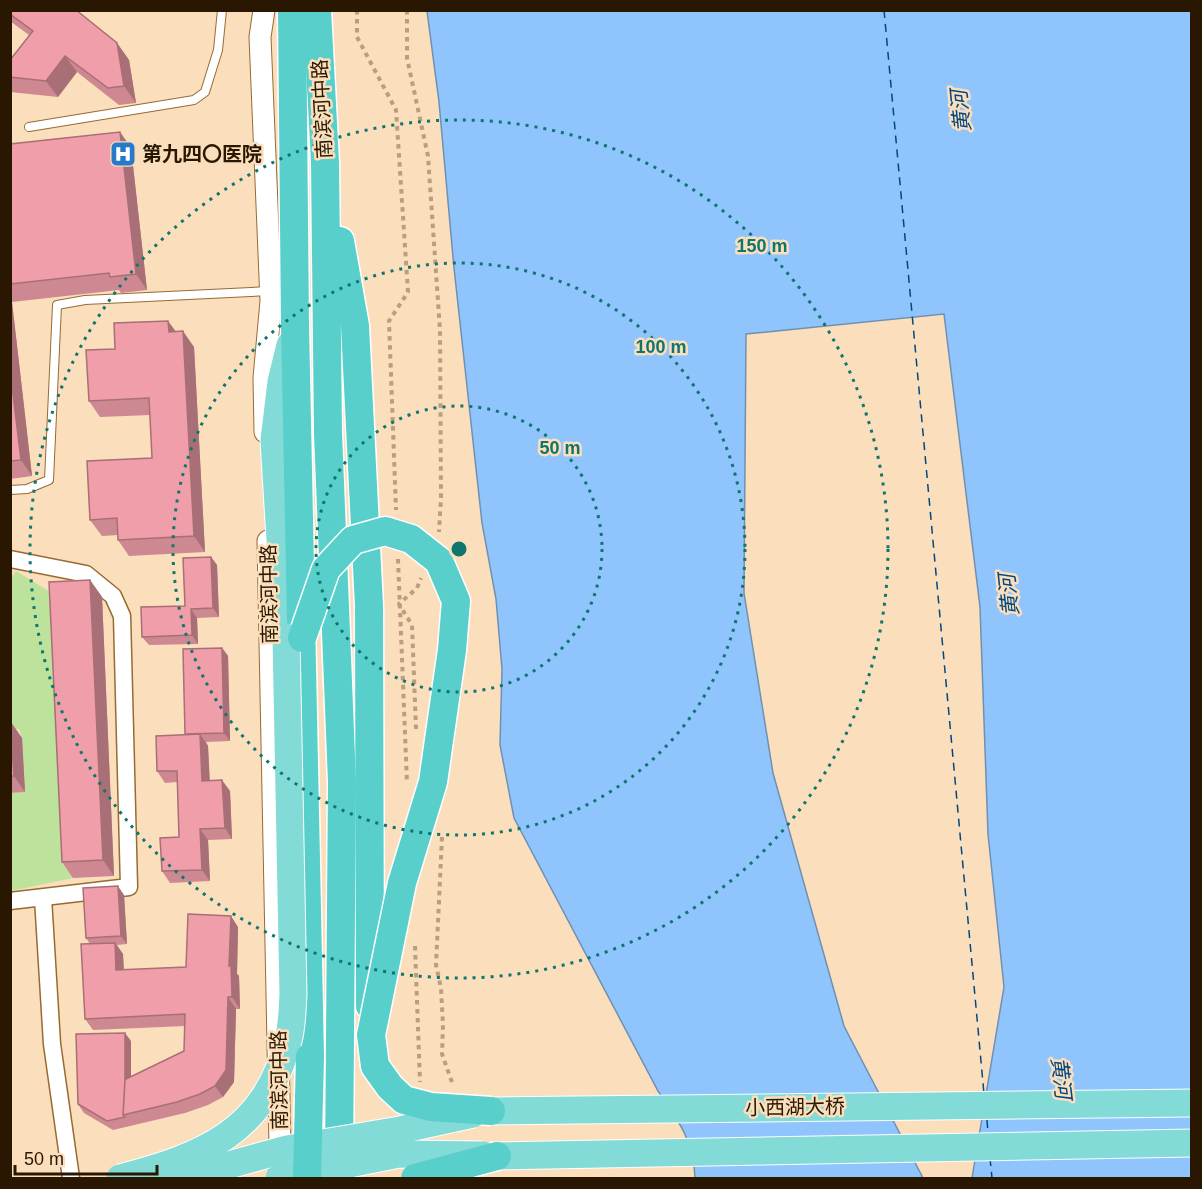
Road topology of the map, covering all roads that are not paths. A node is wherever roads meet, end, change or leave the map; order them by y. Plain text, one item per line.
1 (222, 10) edge
2 (264, 10) edge
3 (292, 10) edge
4 (317, 10) edge
5 (29, 128) dead end
6 (325, 162) junction
7 (270, 291) junction
8 (10, 490) edge
9 (11, 558) edge
10 (294, 637) junction
11 (43, 898) junction
12 (10, 901) edge
13 (370, 1035) junction
14 (1191, 1103) edge
15 (491, 1111) junction
16 (1191, 1143) edge
17 (280, 1146) junction
18 (497, 1156) junction
19 (70, 1179) edge
20 (120, 1179) edge
21 (166, 1179) edge
22 (182, 1179) edge
23 (278, 1179) edge
24 (307, 1179) edge
25 (339, 1179) edge
26 (415, 1179) edge

1 - 5 lane
2 - 7 street, 南滨河中路
3 - 10 highway, 南滨河中路
4 - 6 highway, 南滨河中路
6 - 13 highway, bridge
6 - 25 highway, 南滨河中路
7 - 8 lane
7 - 17 street, 南滨河中路
9 - 11 street
10 - 13 highway, bridge
10 - 20 main road, bridge
10 - 24 highway, 南滨河中路, bridge
11 - 12 street
11 - 19 street
13 - 15 highway, bridge
14 - 15 main road, 小西湖大桥
15 - 22 main road, 小西湖大桥, bridge
16 - 18 main road
17 - 21 street
17 - 23 street, 南滨河中路
18 - 23 main road, bridge
18 - 26 highway, bridge

